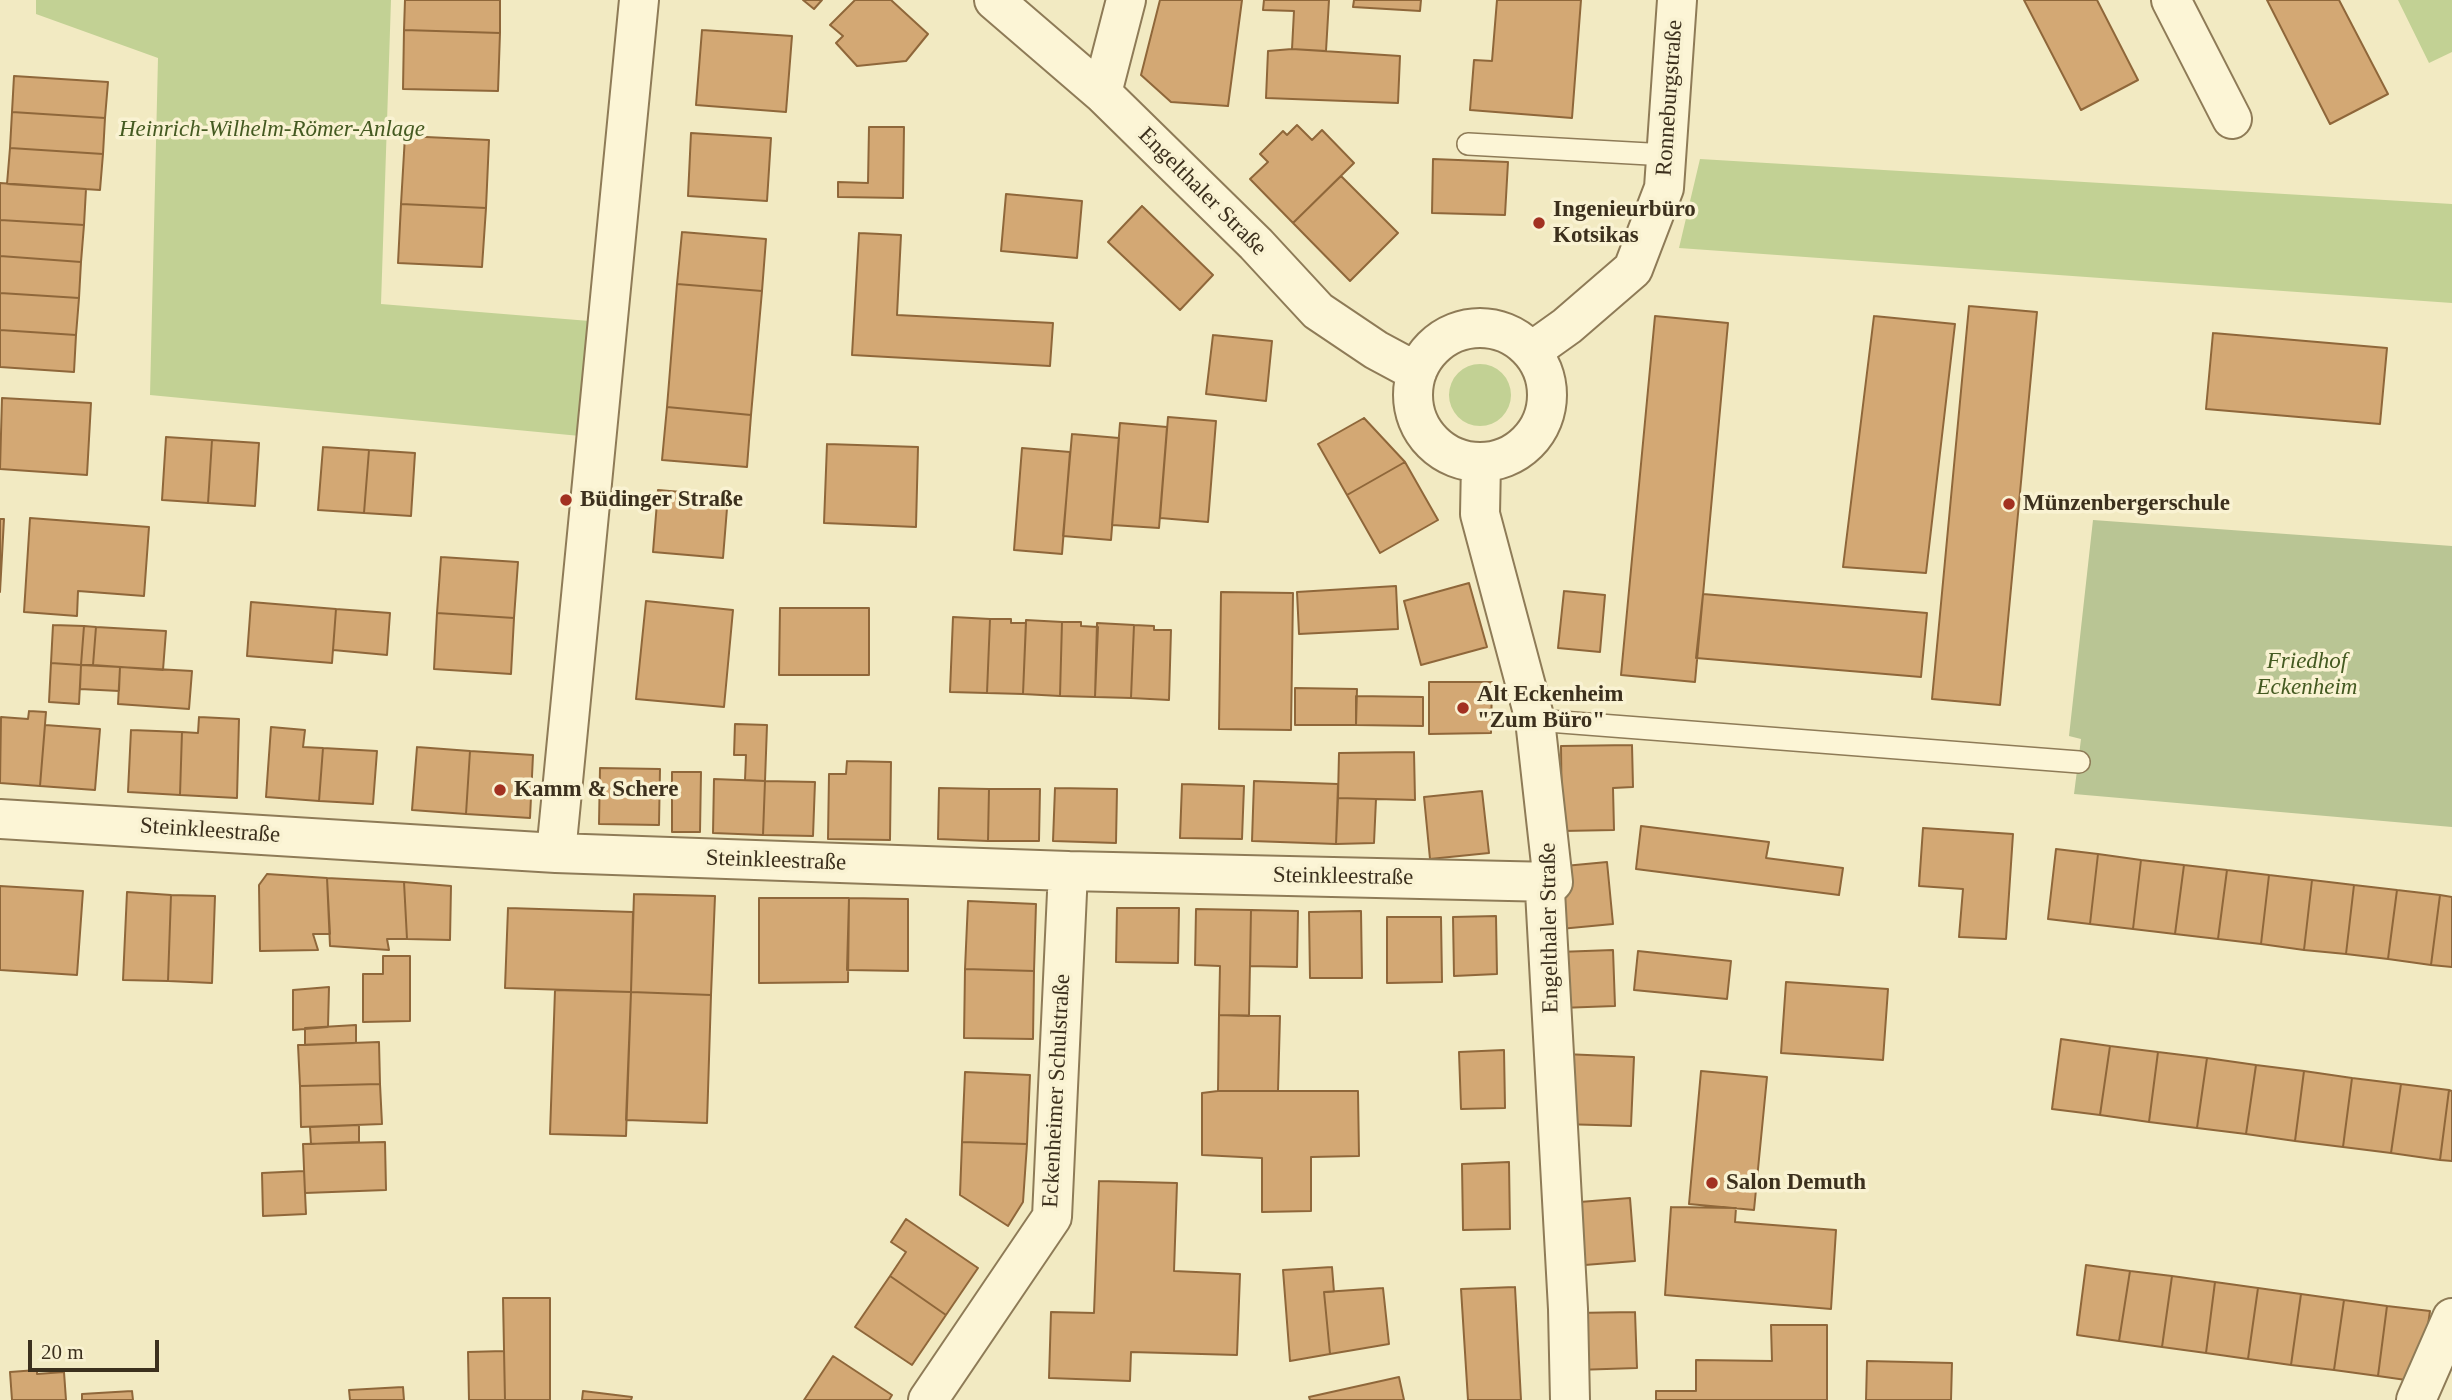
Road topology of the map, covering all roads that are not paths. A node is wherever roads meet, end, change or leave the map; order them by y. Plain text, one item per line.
1 (639, 0) edge
2 (993, 0) edge
3 (1126, 0) edge
4 (1676, 0) edge
5 (2171, 0) edge
6 (1102, 93) junction
7 (2232, 119) dead end
8 (1468, 144) dead end
9 (1667, 155) junction
10 (1532, 351) junction
11 (1417, 372) junction
12 (1481, 463) junction
13 (1535, 720) junction
14 (2079, 762) dead end
15 (0, 819) edge
16 (556, 853) junction
17 (1068, 871) junction
18 (1553, 882) junction
19 (2452, 1318) edge
20 (928, 1400) edge
21 (1570, 1400) edge
22 (2416, 1400) edge

1 - 16 street
2 - 6 street, Engelthaler Straße
3 - 6 street
4 - 9 street, Ronneburgstraße
5 - 7 street
6 - 11 street, Engelthaler Straße
8 - 9 lane
9 - 10 street, Ronneburgstraße
10 - 11 street
10 - 12 street
11 - 12 street
12 - 13 street, Engelthaler Straße
13 - 14 lane
13 - 18 street, Engelthaler Straße
15 - 16 street, Steinkleestraße
16 - 17 street, Steinkleestraße
17 - 18 street, Steinkleestraße
17 - 20 street, Eckenheimer Schulstraße
18 - 21 street, Engelthaler Straße
19 - 22 street

